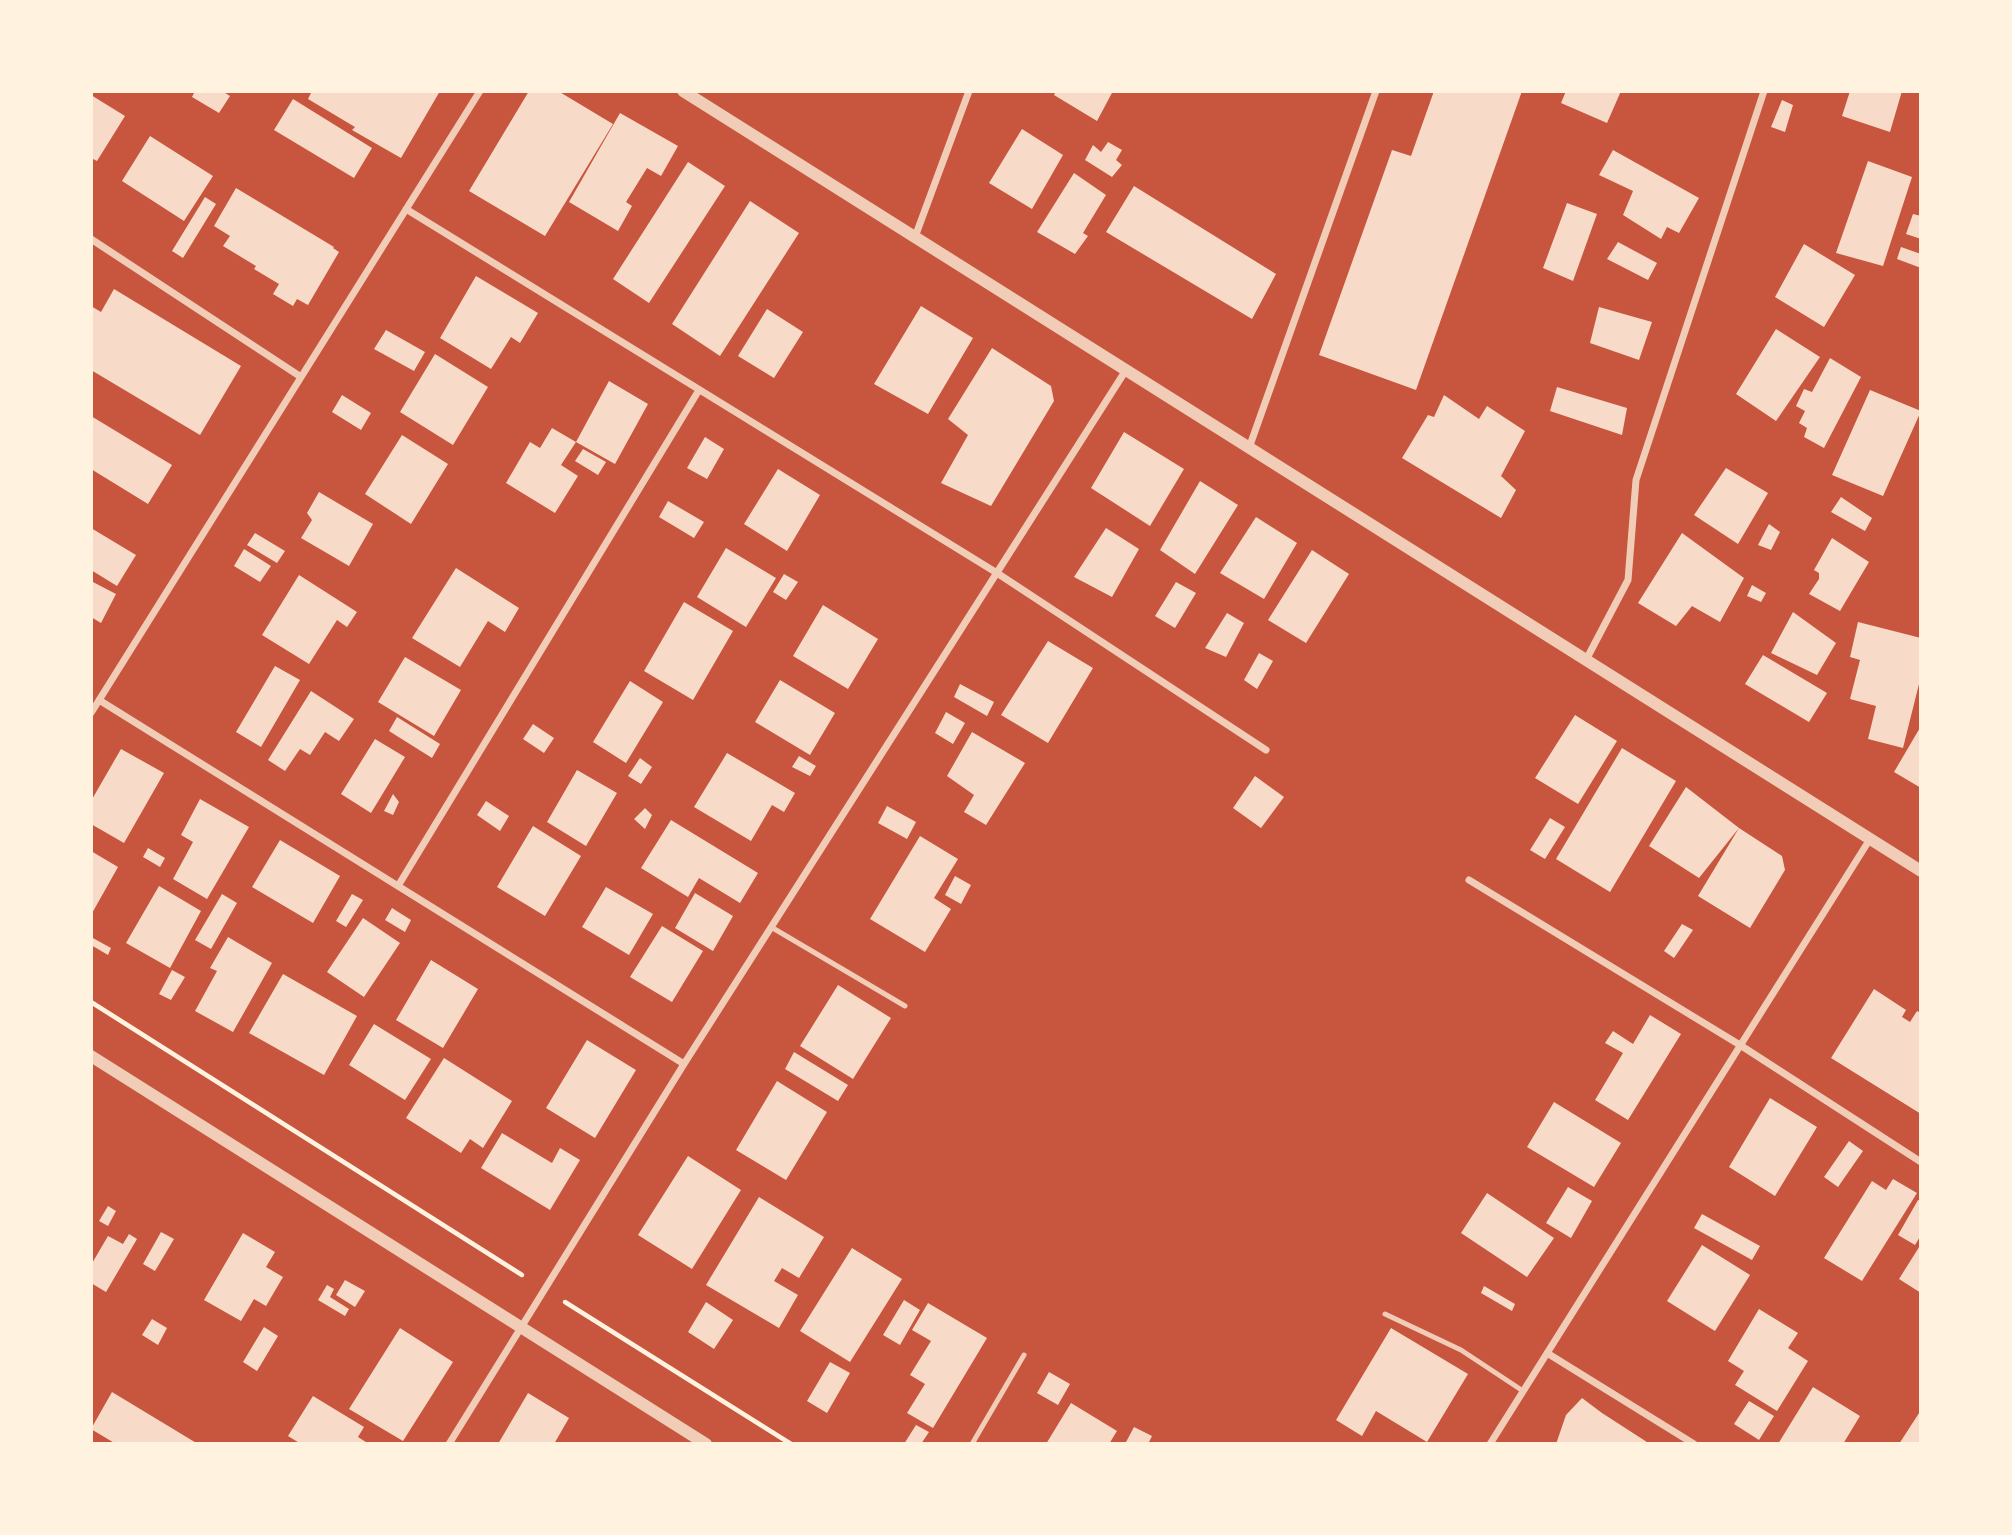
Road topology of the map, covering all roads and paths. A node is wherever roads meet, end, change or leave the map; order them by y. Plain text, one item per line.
1 (480, 91) edge
2 (683, 91) edge
3 (969, 91) edge
4 (1376, 91) edge
5 (1764, 91) edge
6 (406, 209) junction
7 (915, 237) junction
8 (91, 239) edge
9 (1126, 370) junction
10 (301, 377) junction
11 (699, 390) junction
12 (1249, 448) junction
13 (997, 573) junction
14 (1586, 660) junction
15 (99, 700) junction
16 (91, 713) edge
17 (1266, 750) dead end
18 (1870, 839) junction
19 (1921, 872) edge
20 (1469, 880) dead end
21 (398, 886) junction
22 (771, 927) junction
23 (91, 1002) edge
24 (905, 1006) dead end
25 (1740, 1045) junction
26 (91, 1056) edge
27 (684, 1064) junction
28 (1921, 1162) edge
29 (545, 1289) junction
30 (1385, 1314) dead end
31 (521, 1327) junction
32 (1547, 1353) junction
33 (1024, 1355) dead end
34 (1523, 1391) junction
35 (449, 1444) edge
36 (706, 1444) edge
37 (791, 1444) edge
38 (972, 1444) edge
39 (1490, 1444) edge
40 (1694, 1444) edge

1 - 6 street
2 - 7 street
3 - 7 street
4 - 12 street
5 - 14 street
6 - 10 street
6 - 11 street
7 - 9 street
8 - 10 street
9 - 12 street
9 - 13 street
10 - 15 street
11 - 13 street
11 - 21 street
12 - 14 street
13 - 17 street
13 - 22 street
14 - 18 street
15 - 16 street
15 - 21 street
18 - 19 street
18 - 25 street
20 - 25 street
21 - 27 street
22 - 24 lane
22 - 27 street
23 - 29 path
25 - 28 street
25 - 32 street
26 - 31 street
27 - 29 street
29 - 31 street
29 - 37 path
30 - 34 lane
31 - 35 street
31 - 36 street
32 - 34 street
32 - 40 street
33 - 38 lane
34 - 39 street

